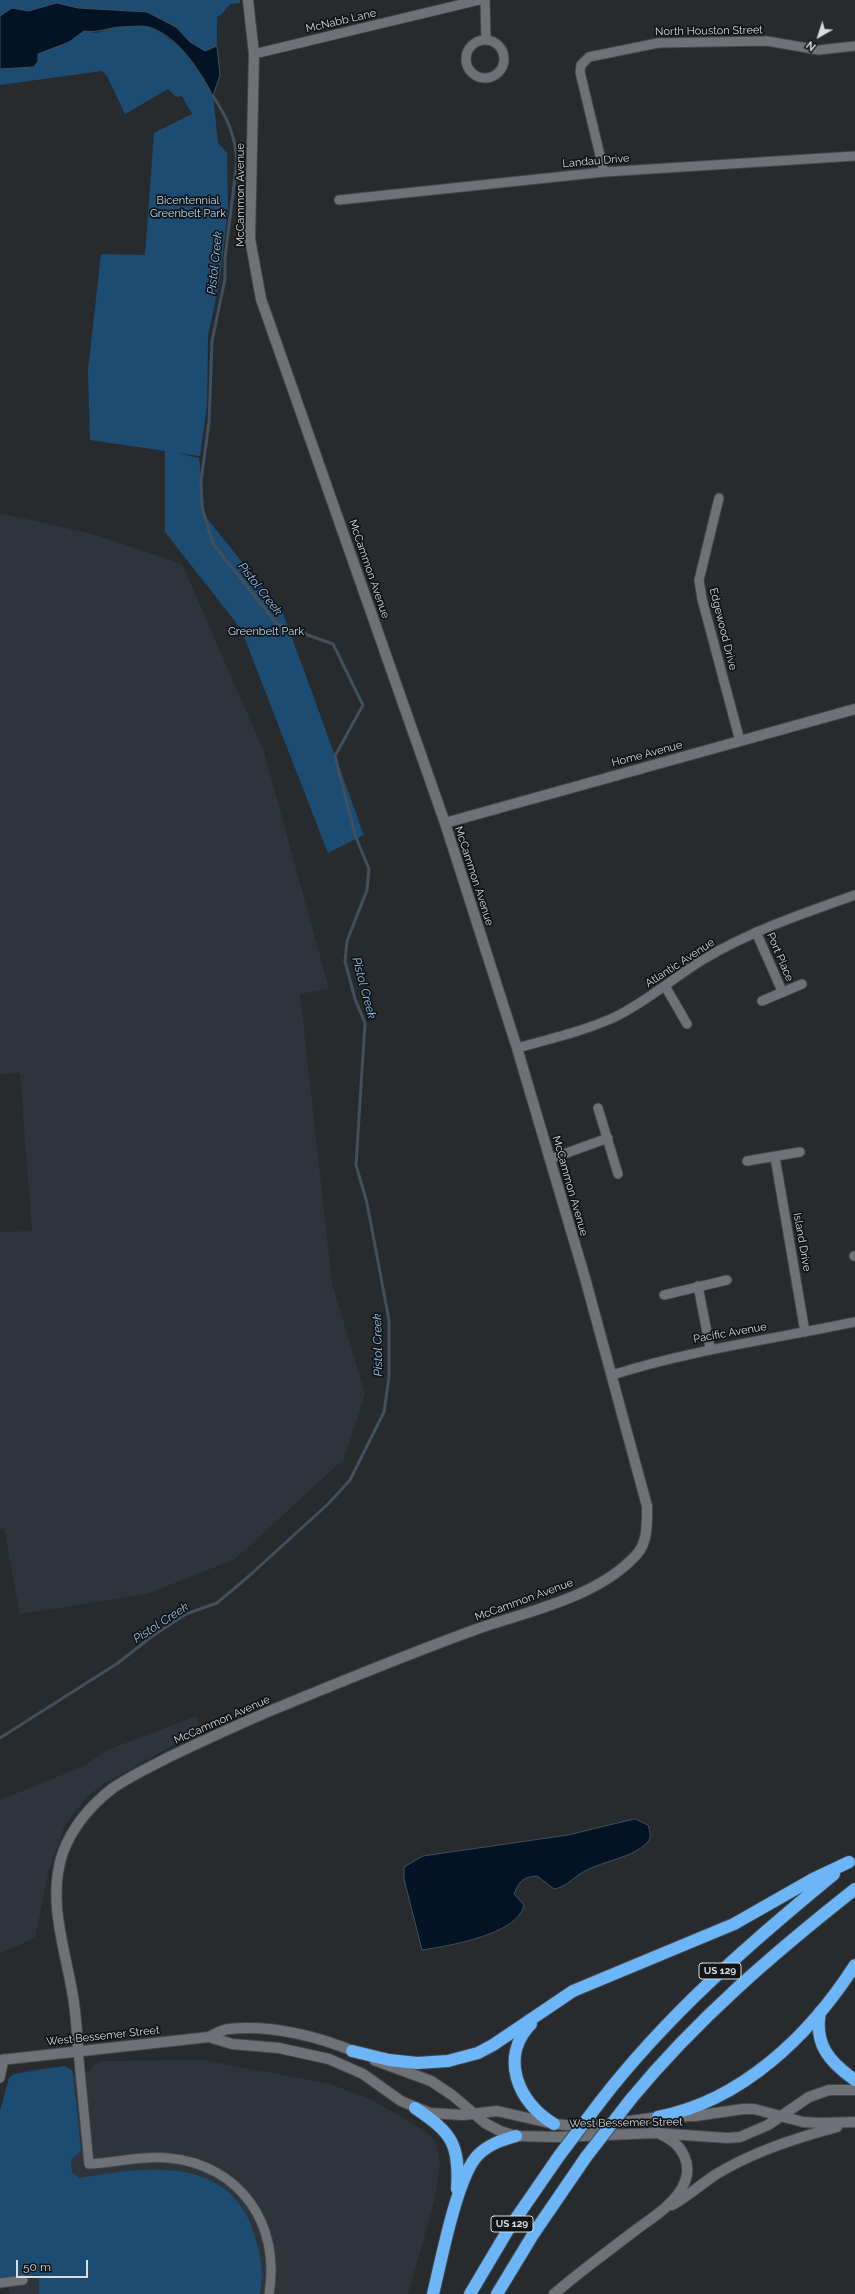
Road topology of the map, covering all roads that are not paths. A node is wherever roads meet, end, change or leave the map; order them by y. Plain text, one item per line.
1 (248, 0) edge
2 (479, 0) edge
3 (485, 0) edge
4 (486, 40) junction
5 (855, 46) edge
6 (254, 54) junction
7 (855, 156) edge
8 (604, 172) junction
9 (339, 200) dead end
10 (719, 498) dead end
11 (855, 709) edge
12 (740, 741) junction
13 (445, 823) junction
14 (854, 897) edge
15 (756, 932) junction
16 (802, 984) dead end
17 (665, 986) junction
18 (782, 991) junction
19 (762, 1001) dead end
20 (687, 1024) dead end
21 (517, 1048) junction
22 (598, 1108) dead end
23 (608, 1138) junction
24 (800, 1152) dead end
25 (775, 1157) junction
26 (550, 1159) junction
27 (747, 1162) dead end
28 (618, 1174) dead end
29 (727, 1280) dead end
30 (698, 1286) junction
31 (664, 1295) dead end
32 (855, 1322) edge
33 (805, 1332) junction
34 (710, 1348) junction
35 (612, 1375) junction
36 (852, 1860) edge
37 (855, 1889) edge
38 (855, 1965) edge
39 (547, 2007) junction
40 (820, 2012) junction
41 (209, 2037) junction
42 (78, 2050) junction
43 (352, 2051) junction
44 (2, 2060) edge
45 (0, 2078) edge
46 (855, 2080) edge
47 (855, 2090) edge
48 (415, 2108) junction
49 (472, 2114) junction
50 (781, 2116) junction
51 (658, 2117) junction
52 (855, 2122) edge
53 (554, 2124) junction
54 (656, 2133) junction
55 (516, 2136) junction
56 (457, 2200) junction
57 (660, 2212) junction
58 (23, 2280) dead end
59 (0, 2283) edge
60 (270, 2294) edge
61 (434, 2294) edge
62 (470, 2294) edge
63 (497, 2294) edge
64 (554, 2294) edge

1 - 6 street, McCammon Avenue
2 - 6 street, McNabb Lane
3 - 4 street
4 - 4 street
5 - 8 street, North Houston Street
6 - 13 street, McCammon Avenue
7 - 8 street, Landau Drive
8 - 9 street, Landau Drive
10 - 12 street, Edgewood Drive
11 - 12 street, Home Avenue
12 - 13 street, Home Avenue
13 - 21 street, McCammon Avenue
14 - 15 street, Atlantic Avenue
15 - 17 street, Atlantic Avenue
15 - 18 street, Port Place
16 - 18 street
17 - 20 street
17 - 21 street, Atlantic Avenue
18 - 19 street
21 - 26 street, McCammon Avenue
22 - 23 street
23 - 26 street
23 - 28 street
24 - 25 street
25 - 27 street
25 - 33 street, Island Drive
26 - 35 street, McCammon Avenue
29 - 30 street
30 - 31 street
30 - 34 street
32 - 33 street, Pacific Avenue
33 - 34 street, Pacific Avenue
34 - 35 street, Pacific Avenue
35 - 42 street, McCammon Avenue
36 - 39 highway
36 - 62 highway, US 129, bridge
37 - 63 highway, US 129, bridge
38 - 40 highway
39 - 43 highway
39 - 53 highway
40 - 46 highway
40 - 51 highway
41 - 42 street, West Bessemer Street
41 - 43 street, West Bessemer Street
41 - 48 street, West Bessemer Street
42 - 44 street, West Bessemer Street
42 - 60 street
43 - 49 street, West Bessemer Street
44 - 45 street
47 - 50 street, West Bessemer Street
48 - 49 street, West Bessemer Street
48 - 56 highway
49 - 53 street, West Bessemer Street
49 - 55 street, West Bessemer Street
50 - 51 street, West Bessemer Street
50 - 52 street, West Bessemer Street
50 - 54 street, West Bessemer Street
51 - 53 street, West Bessemer Street
52 - 57 street
54 - 55 street, West Bessemer Street
54 - 57 street
55 - 56 highway
56 - 61 highway
57 - 64 street
58 - 59 street

